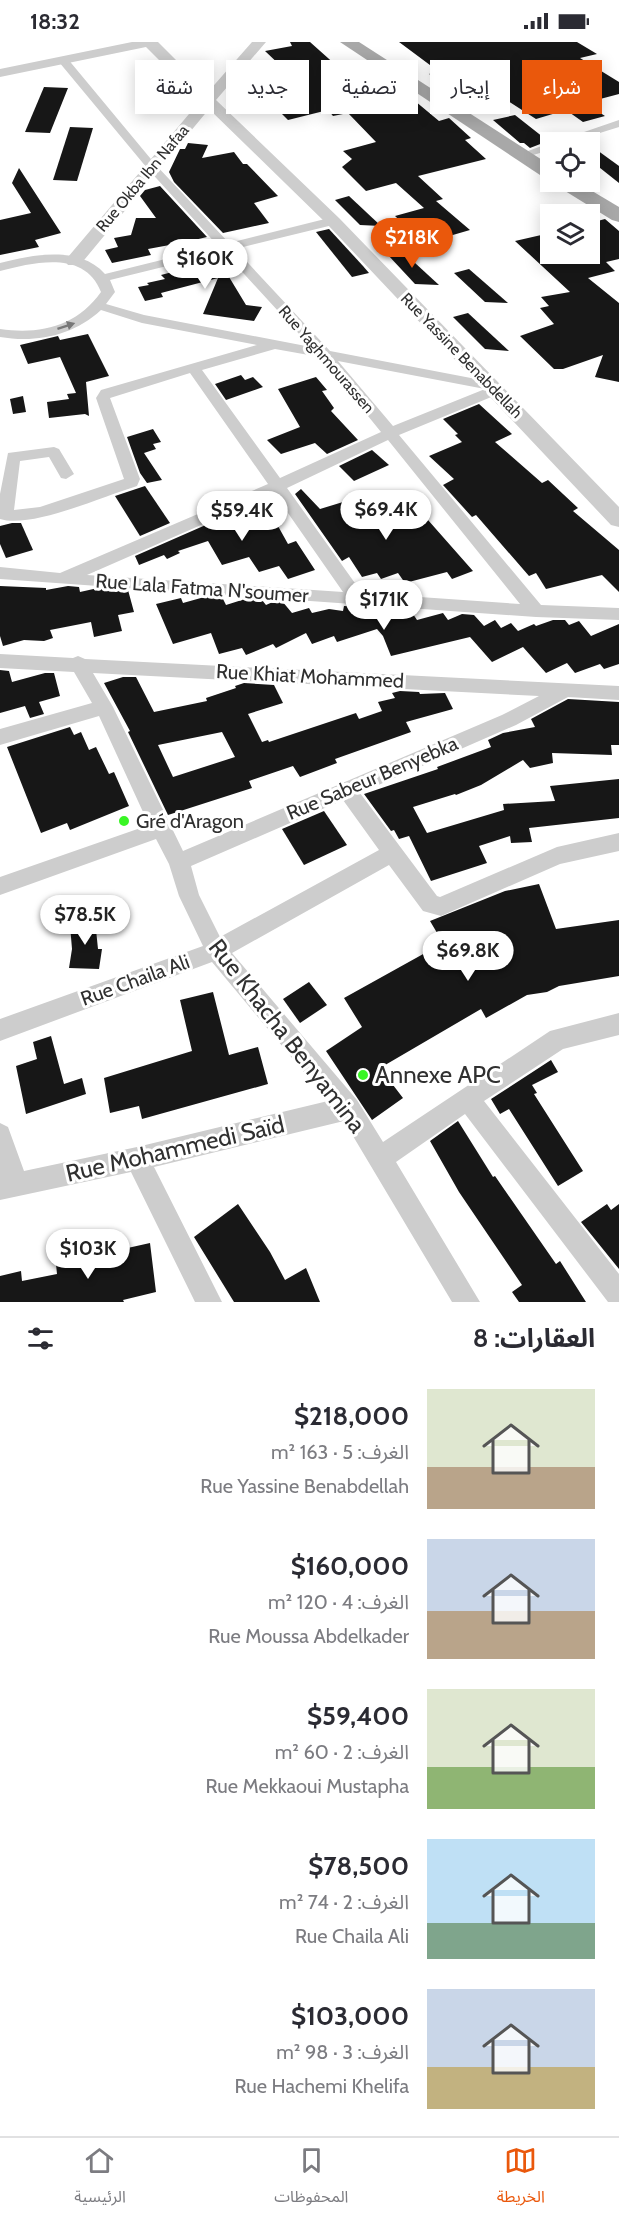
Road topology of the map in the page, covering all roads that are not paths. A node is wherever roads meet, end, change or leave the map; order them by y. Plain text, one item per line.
1 (150, 42) edge
2 (259, 42) edge
3 (349, 44) edge
4 (63, 60) junction
5 (168, 60) edge
6 (0, 73) edge
7 (214, 93) edge
8 (214, 106) edge
9 (196, 114) edge
10 (619, 123) edge
11 (592, 132) edge
12 (540, 149) edge
13 (523, 155) junction
14 (152, 166) junction
15 (540, 166) edge
16 (580, 192) edge
17 (619, 216) edge
18 (333, 221) junction
19 (228, 248) junction
20 (74, 261) junction
21 (0, 267) edge
22 (103, 278) junction
23 (100, 306) junction
24 (3, 337) edge
25 (276, 344) junction
26 (325, 354) junction
27 (194, 369) junction
28 (494, 388) junction
29 (390, 433) junction
30 (7, 455) edge
31 (66, 474) dead end
32 (277, 486) junction
33 (619, 520) edge
34 (0, 573) edge
35 (61, 579) junction
36 (356, 598) junction
37 (536, 611) junction
38 (619, 614) edge
39 (0, 661) edge
40 (78, 663) junction
41 (564, 691) junction
42 (619, 693) edge
43 (104, 707) junction
44 (0, 738) edge
45 (346, 789) junction
46 (161, 829) junction
47 (619, 842) edge
48 (392, 853) junction
49 (179, 862) junction
50 (0, 886) edge
51 (216, 951) junction
52 (619, 1024) edge
53 (0, 1030) edge
54 (468, 1099) junction
55 (349, 1108) junction
56 (0, 1135) edge
57 (137, 1159) junction
58 (380, 1159) junction
59 (8, 1186) edge
60 (619, 1295) edge
61 (209, 1302) edge
62 (467, 1302) edge

1 - 4 street
1 - 5 street, Rue Yassine Benabdellah
2 - 7 street, Rue Okba Ibn Nafaa
3 - 13 main road
4 - 6 street
4 - 14 street, Rue Yaghmourassen
8 - 18 street, Rue Yassine Benabdellah
9 - 14 street, Rue Okba Ibn Nafaa
10 - 11 street
12 - 13 street
13 - 15 main road
14 - 19 street, Rue Yaghmourassen
14 - 20 street, Rue Okba Ibn Nafaa
16 - 17 main road
18 - 19 street
18 - 28 street, Rue Yassine Benabdellah
19 - 22 street
19 - 26 street, Rue Yaghmourassen
20 - 21 street
20 - 22 street
22 - 23 street
24 -> 23 street
23 - 25 street
25 - 26 street
25 - 27 street
26 - 28 street
26 - 29 street, Rue Yaghmourassen
27 - 30 street
27 - 32 street
28 - 29 street
28 - 33 street, Rue Yassine Benabdellah
29 - 32 street
29 - 37 street, Rue Yaghmourassen
30 - 31 street
32 - 35 street
32 - 36 street
34 - 35 street, Rue Lala Fatma N'soumer
35 - 36 street, Rue Lala Fatma N'soumer
36 - 37 street, Rue Lala Fatma N'soumer
37 - 38 street, Rue Lala Fatma N'soumer
39 - 40 street, Rue Khiat Mohammed
40 - 41 street, Rue Khiat Mohammed
40 - 43 street, Rue Khacha Benyamina
41 - 42 street, Rue Khiat Mohammed
41 - 45 street, Rue Sabeur Benyebka
43 - 44 street
43 - 46 street, Rue Khacha Benyamina
45 - 48 street
45 - 49 street, Rue Sabeur Benyebka
46 - 49 street, Rue Khacha Benyamina
46 - 50 street
47 - 48 street
48 - 51 street, Rue Chaila Ali
49 - 51 street, Rue Khacha Benyamina
51 - 53 street, Rue Chaila Ali
51 - 55 street, Rue Khacha Benyamina
52 - 54 street
54 - 58 street
54 - 60 street
55 - 57 street, Rue Mohammedi Saïd
55 - 58 street, Rue Khacha Benyamina
56 - 59 street
57 - 59 street, Rue Mohammedi Saïd
57 - 61 street
58 - 62 street, Rue Khacha Benyamina

